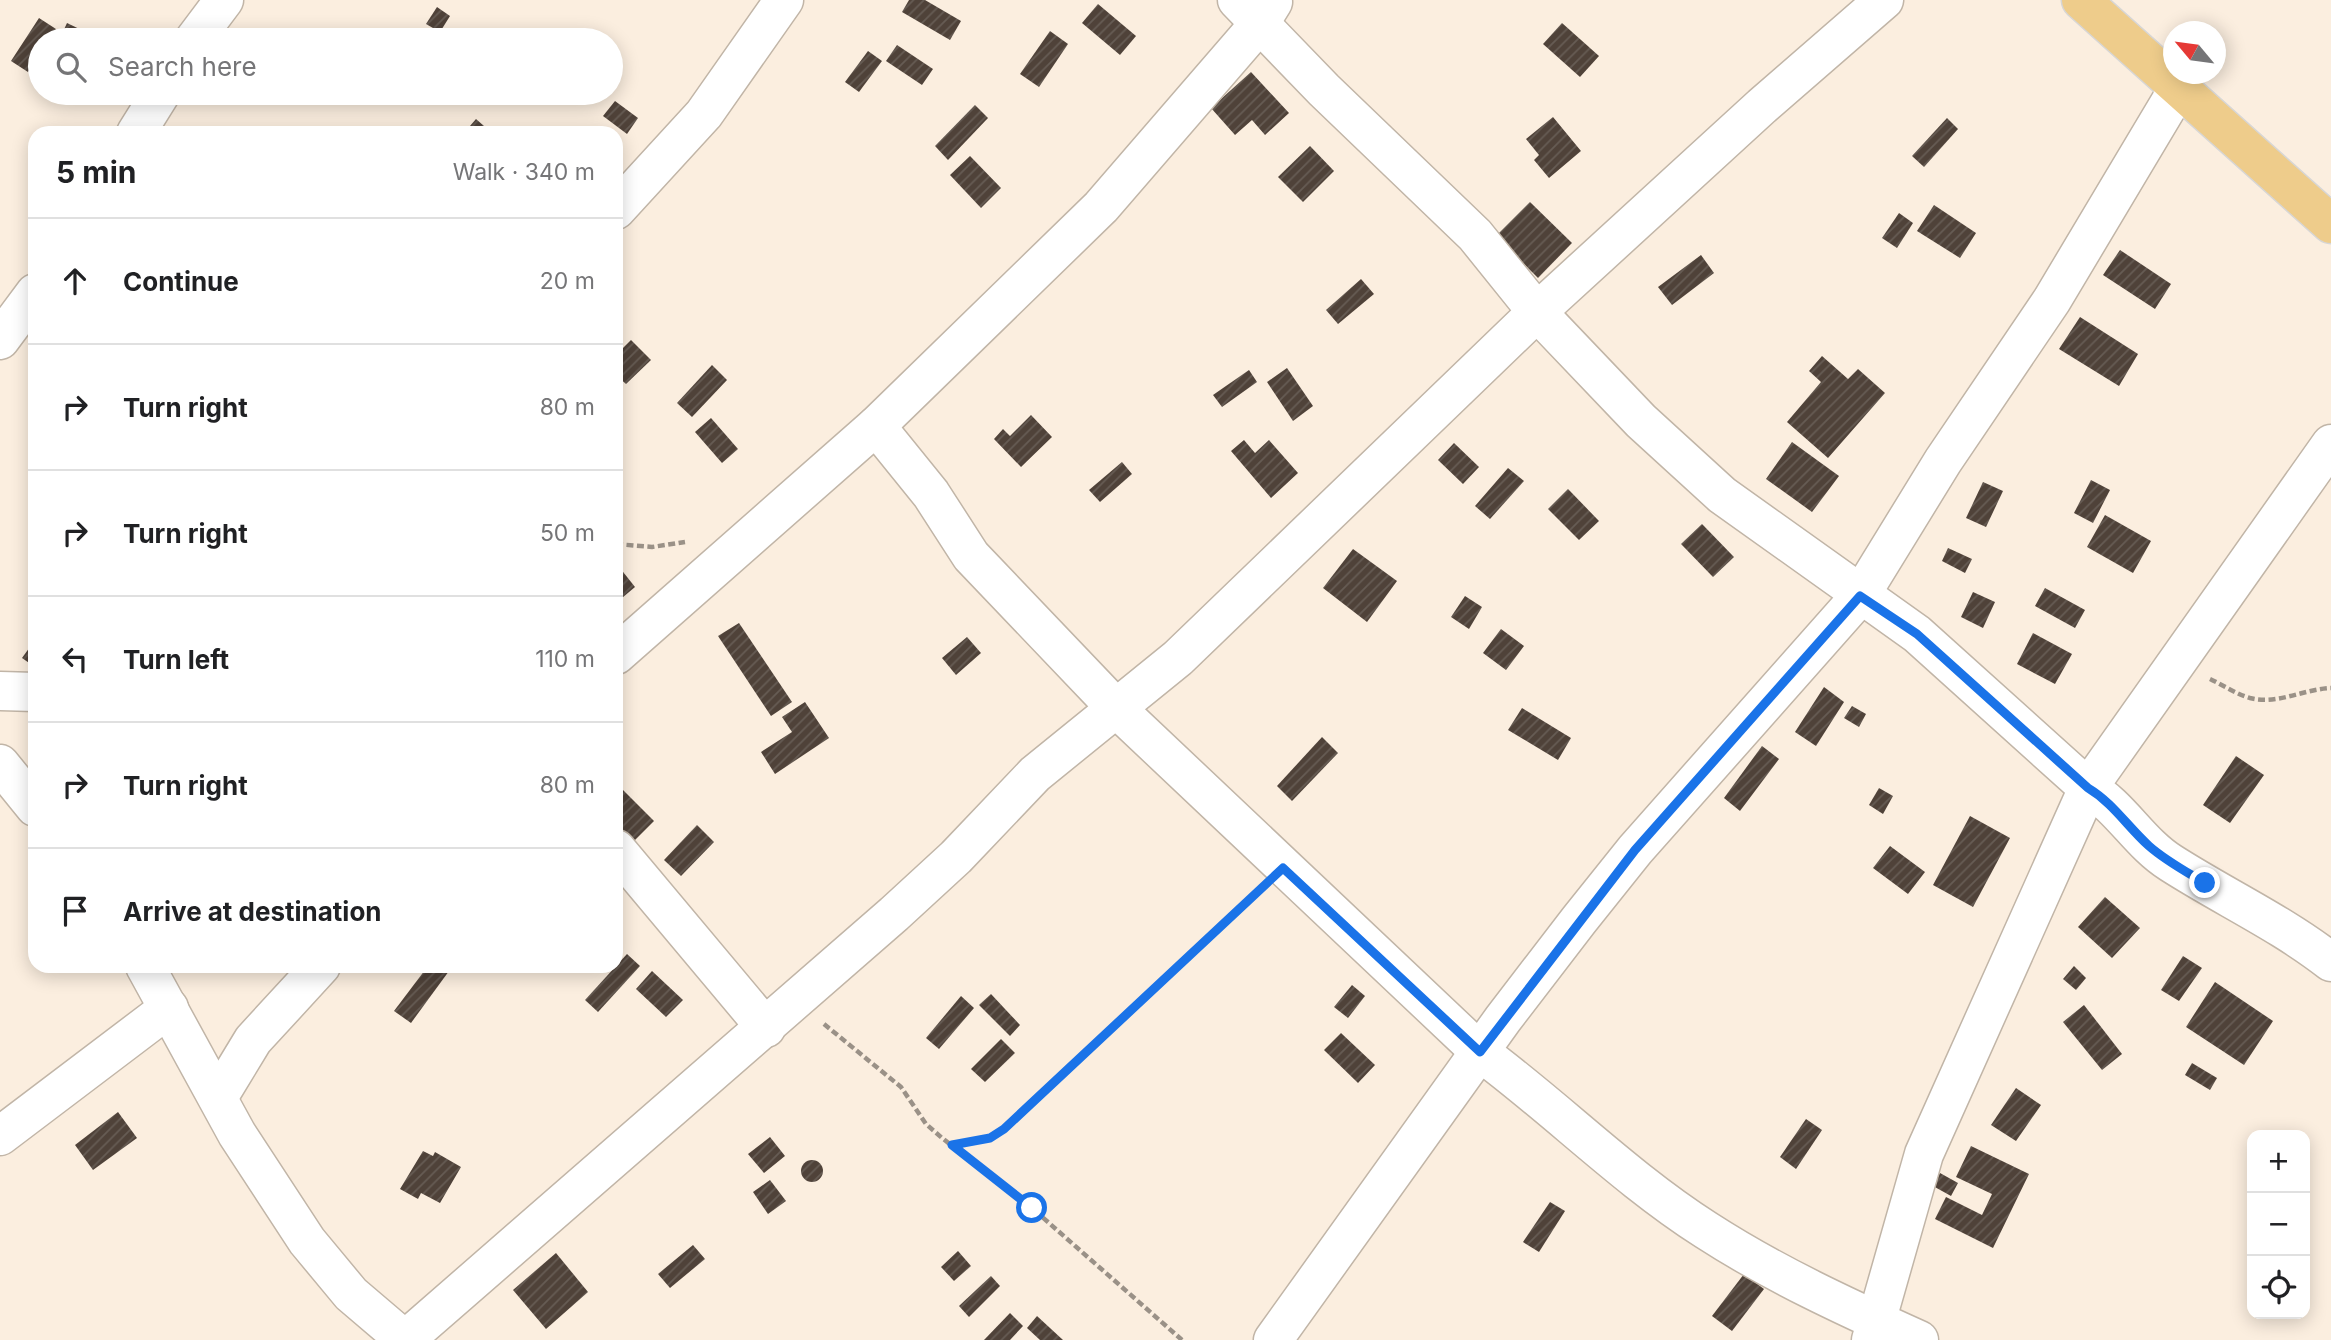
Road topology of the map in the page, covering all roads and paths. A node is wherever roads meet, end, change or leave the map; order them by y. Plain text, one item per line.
1 (224, 0) edge
2 (784, 0) edge
3 (1884, 0) edge
4 (2081, 0) edge
5 (1257, 8) edge
6 (203, 28) edge
7 (2178, 89) junction
8 (154, 105) edge
9 (140, 126) edge
10 (623, 202) edge
11 (2331, 224) edge
12 (28, 302) edge
13 (1537, 312) junction
14 (0, 340) edge
15 (876, 426) junction
16 (2331, 444) edge
17 (1860, 596) junction
18 (623, 649) edge
19 (2177, 665) junction
20 (2331, 688) edge
21 (0, 691) edge
22 (28, 692) edge
23 (1116, 708) junction
24 (0, 764) edge
25 (2088, 788) junction
26 (28, 798) edge
27 (623, 857) edge
28 (1283, 868) junction
29 (2331, 962) edge
30 (149, 973) edge
31 (315, 973) edge
32 (796, 1001) junction
33 (169, 1008) junction
34 (766, 1028) junction
35 (1480, 1052) junction
36 (219, 1096) junction
37 (0, 1136) edge
38 (952, 1145) junction
39 (1874, 1330) edge
40 (405, 1340) edge
41 (1182, 1340) edge
42 (1273, 1340) edge
43 (1919, 1340) edge

1 - 6 street
2 - 10 street
3 - 13 street
4 - 7 highway
5 - 13 street
5 - 15 street
7 - 11 highway
7 - 17 street
8 - 9 street
12 - 14 street
13 - 17 street
13 - 23 street
15 - 18 street
15 - 23 street
16 - 19 street
17 - 25 street
17 - 35 street
19 - 20 path
19 - 25 street
21 - 22 street
23 - 28 street
23 - 32 street
24 - 26 street
25 - 29 street
25 - 39 street
27 - 34 street
28 - 35 street
28 - 38 path
30 - 33 street
31 - 36 street
32 - 34 street
32 - 38 path
33 - 36 street
33 - 37 street
34 - 40 street
35 - 39 street
35 - 42 street
36 - 40 street
38 - 41 path
39 - 43 street

